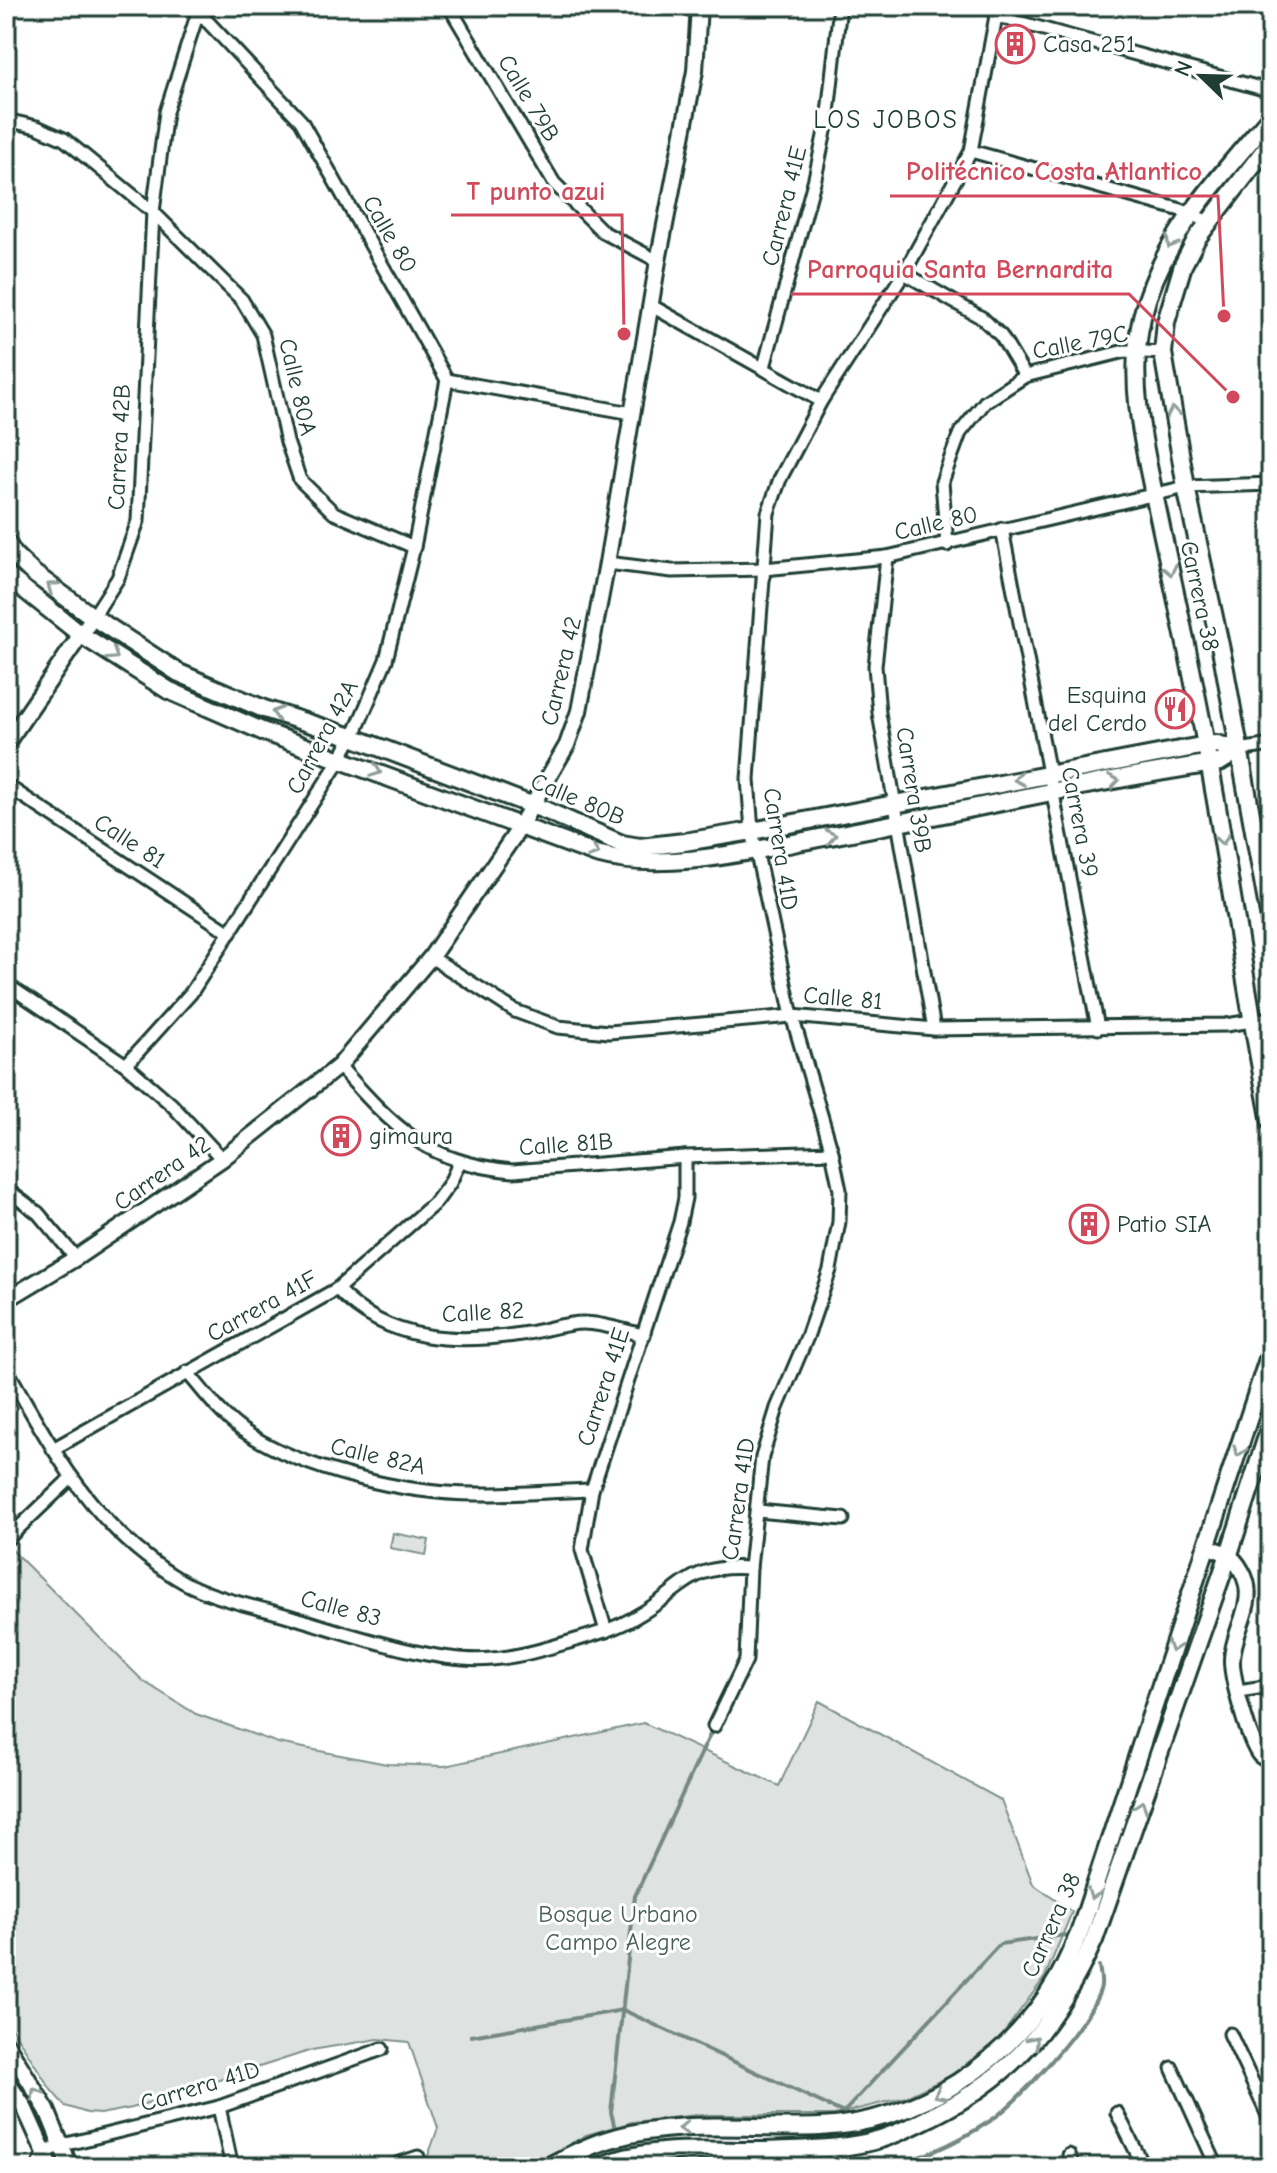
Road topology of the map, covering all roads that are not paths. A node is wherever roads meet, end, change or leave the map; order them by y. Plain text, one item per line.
1 (449, 6) edge
2 (699, 6) edge
3 (840, 6) edge
4 (197, 7) edge
5 (995, 11) edge
6 (1271, 91) edge
7 (1271, 116) edge
8 (6, 120) edge
9 (1271, 142) edge
10 (971, 151) junction
11 (153, 212) junction
12 (1190, 214) junction
13 (1209, 222) junction
14 (658, 261) junction
15 (904, 273) junction
16 (650, 305) junction
17 (1137, 351) junction
18 (1163, 353) junction
19 (764, 367) junction
20 (1025, 376) junction
21 (447, 380) junction
22 (821, 401) junction
23 (632, 413) junction
24 (1271, 484) edge
25 (1186, 487) junction
26 (1154, 494) junction
27 (1002, 529) junction
28 (6, 542) edge
29 (947, 545) junction
30 (414, 547) junction
31 (887, 557) junction
32 (607, 563) junction
33 (764, 569) junction
34 (6, 575) edge
35 (93, 617) junction
36 (80, 634) junction
37 (352, 737) junction
38 (6, 744) edge
39 (1206, 745) junction
40 (1271, 745) edge
41 (1239, 750) junction
42 (340, 758) junction
43 (1209, 763) junction
44 (1049, 773) junction
45 (6, 785) edge
46 (1052, 792) junction
47 (893, 804) junction
48 (533, 805) junction
49 (896, 824) junction
50 (521, 825) junction
51 (752, 831) junction
52 (755, 850) junction
53 (1267, 879) edge
54 (1271, 925) edge
55 (230, 933) junction
56 (431, 957) junction
57 (6, 984) edge
58 (792, 1016) junction
59 (1271, 1018) edge
60 (1251, 1021) junction
61 (1098, 1028) junction
62 (934, 1029) junction
63 (126, 1065) junction
64 (339, 1066) junction
65 (1271, 1122) edge
66 (832, 1152) junction
67 (685, 1157) junction
68 (222, 1159) junction
69 (460, 1161) junction
70 (6, 1189) edge
71 (76, 1258) junction
72 (337, 1289) junction
73 (6, 1300) edge
74 (644, 1335) junction
75 (1271, 1350) edge
76 (6, 1368) edge
77 (187, 1372) junction
78 (1271, 1424) edge
79 (53, 1449) junction
80 (71, 1478) junction
81 (592, 1490) junction
82 (758, 1511) junction
83 (843, 1519) dead end
84 (6, 1540) edge
85 (1207, 1547) junction
86 (1229, 1554) junction
87 (750, 1568) junction
88 (606, 1631) junction
89 (1271, 1686) edge
90 (1238, 1691) junction
91 (714, 1726) dead end
92 (1266, 1758) edge
93 (1230, 2034) dead end
94 (6, 2043) edge
95 (382, 2049) dead end
96 (1172, 2068) dead end
97 (6, 2080) edge
98 (219, 2107) junction
99 (1117, 2113) dead end
100 (1271, 2122) edge
101 (63, 2145) junction
102 (45, 2152) junction
103 (1069, 2155) dead end
104 (418, 2157) dead end
105 (38, 2167) edge
106 (51, 2167) edge
107 (70, 2167) edge
108 (232, 2167) edge
109 (388, 2167) edge
110 (547, 2167) edge
111 (598, 2167) edge
112 (1074, 2167) edge
113 (1144, 2167) edge
114 (1217, 2167) edge

1 - 14 street, Calle 79B
2 - 14 street, Carrera 42
3 - 19 street, Carrera 41E
4 - 11 street, Calle 80
4 - 21 street, Calle 80
5 - 6 street
5 - 10 street, Carrera 41D
7 - 12 main road, Carrera 38
8 - 11 street, Calle 80A
9 - 13 main road, Carrera 38
10 - 12 street
10 - 15 street, Carrera 41D
11 - 30 street, Calle 80A
11 - 35 street, Carrera 42B
12 - 13 street
12 -> 17 main road, Carrera 38
13 - 18 main road, Carrera 38
14 - 16 street, Carrera 42
15 - 20 street, Calle 79C
15 - 22 street, Carrera 41D
16 - 19 street
16 - 23 street, Carrera 42
17 - 18 street, Calle 79C
17 - 20 street, Calle 79C
17 - 26 main road, Carrera 38
25 -> 18 main road, Carrera 38
19 - 22 street
20 - 29 street
21 - 23 street
21 - 30 street, Carrera 42A
22 - 33 street, Carrera 41D
23 - 32 street, Carrera 42
24 - 25 street, Calle 80
25 - 26 street, Calle 80
25 - 41 main road, Carrera 38
26 - 27 street, Calle 80
26 -> 39 main road, Carrera 38
27 - 29 street, Calle 80
27 - 44 street, Carrera 39
35 -> 28 main road, Calle 80B
29 - 31 street, Calle 80
30 - 37 street, Carrera 42A
31 - 33 street, Calle 80
31 - 47 street, Carrera 39B
32 - 33 street, Calle 80
32 - 48 street, Carrera 42
33 - 51 street, Carrera 41D
34 - 36 main road, Calle 80B
35 - 36 street, Carrera 42B
37 -> 35 main road, Calle 80B
36 - 38 street, Carrera 42B
36 -> 42 main road, Calle 80B
37 - 42 street, Carrera 42A
37 - 48 main road, Calle 80B
39 - 41 main road, Calle 80B
39 - 43 main road, Carrera 38
39 - 44 main road, Calle 80B
40 - 41 street, Calle 80B
41 - 43 main road, Calle 80B
41 - 53 main road, Carrera 38
42 -> 50 main road, Calle 80B
42 - 55 street, Carrera 42A
46 -> 43 main road, Calle 80B
43 -> 60 main road, Carrera 38
44 - 46 street, Carrera 39
44 -> 47 main road, Calle 80B
45 - 55 street, Calle 81
46 - 49 main road, Calle 80B
46 - 61 street, Carrera 39
47 - 49 street, Carrera 39B
47 - 51 main road, Calle 80B
48 - 50 street, Carrera 42
48 - 51 main road, Calle 80B
52 -> 49 main road, Calle 80B
49 - 62 street, Carrera 39B
50 -> 52 main road, Calle 80B
50 - 56 street, Carrera 42
51 - 52 street, Carrera 41D
52 - 58 street, Carrera 41D
53 - 54 main road, Carrera 38
55 - 63 street, Carrera 42A
56 - 58 street, Calle 81
56 - 64 street, Carrera 42
57 - 63 street
58 - 62 street, Calle 81
58 - 66 street, Carrera 41D
59 - 60 street, Calle 81
60 - 61 street, Calle 81
60 - 65 main road, Carrera 38
61 - 62 street, Calle 81
63 - 68 street
64 - 68 street, Carrera 42
64 - 69 street, Calle 81B
66 - 67 street, Calle 81B
66 - 82 street, Carrera 41D
67 - 69 street, Calle 81B
67 - 74 street, Carrera 41E
68 - 71 street, Carrera 42
69 - 72 street, Carrera 41F
70 - 71 street
71 - 73 street, Carrera 42
72 - 74 street, Calle 82
72 - 77 street, Carrera 41F
74 - 81 street, Carrera 41E
75 -> 85 main road, Carrera 38
76 - 79 street, Calle 83
77 - 79 street, Carrera 41F
77 - 81 street, Calle 82A
78 - 86 main road, Carrera 38
79 - 80 street, Calle 83
80 - 84 street
80 - 88 street, Calle 83
81 - 88 street, Carrera 41E
82 - 83 street
82 - 87 street, Carrera 41D
85 - 86 street
85 -> 110 main road, Carrera 38
86 - 90 street
111 -> 86 main road, Carrera 38
87 - 88 street, Calle 83
87 - 91 street, Carrera 41D
89 - 90 street
90 - 92 street
93 - 100 street
101 -> 94 street
95 - 98 street, Carrera 41D
96 - 114 street
97 - 102 street
98 - 101 street, Carrera 41D
98 - 108 street
99 - 113 street
101 - 102 street, Carrera 41D
101 - 107 street
102 - 105 street
102 - 106 street
103 - 112 street
104 - 109 street

